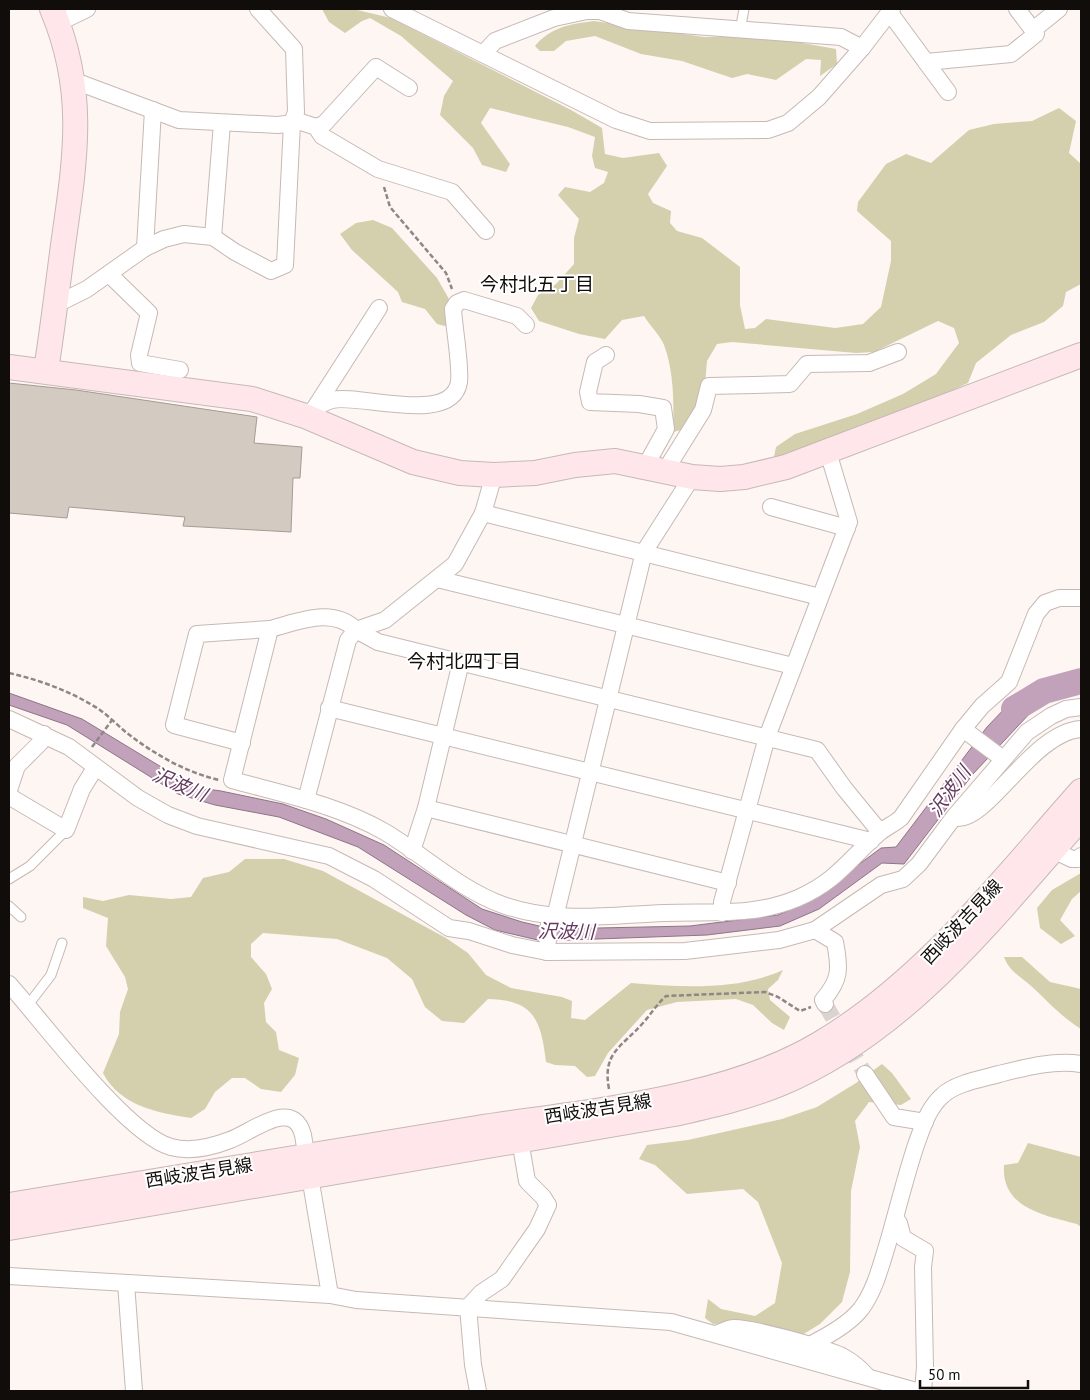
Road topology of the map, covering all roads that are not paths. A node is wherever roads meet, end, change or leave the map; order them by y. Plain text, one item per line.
1 (87, 9) edge
2 (258, 9) edge
3 (392, 9) edge
4 (744, 9) edge
5 (1017, 9) edge
6 (1059, 9) edge
7 (599, 10) edge
8 (891, 11) edge
9 (55, 16) edge
10 (1032, 30) junction
11 (740, 31) junction
12 (862, 48) junction
13 (484, 53) junction
14 (926, 62) junction
15 (72, 80) junction
16 (409, 88) dead end
17 (948, 92) dead end
18 (153, 110) junction
19 (222, 122) junction
20 (292, 123) junction
21 (316, 127) junction
22 (486, 231) dead end
23 (213, 237) junction
24 (145, 248) junction
25 (109, 274) junction
26 (55, 305) junction
27 (379, 308) dead end
28 (526, 325) dead end
29 (898, 352) dead end
30 (606, 355) dead end
31 (1081, 355) edge
32 (9, 367) edge
33 (46, 370) junction
34 (180, 370) dead end
35 (310, 412) junction
36 (828, 452) junction
37 (655, 469) junction
38 (494, 475) junction
39 (692, 477) junction
40 (771, 507) dead end
41 (483, 513) junction
42 (847, 528) junction
43 (644, 552) junction
44 (437, 579) junction
45 (820, 597) junction
46 (1081, 598) edge
47 (626, 625) junction
48 (270, 629) junction
49 (356, 630) junction
50 (461, 662) junction
51 (793, 666) junction
52 (607, 698) junction
53 (1081, 707) edge
54 (329, 708) junction
55 (9, 719) edge
56 (1081, 729) edge
57 (965, 731) junction
58 (44, 734) junction
59 (444, 737) junction
60 (766, 737) junction
61 (242, 743) junction
62 (1001, 758) junction
63 (95, 768) junction
64 (589, 772) junction
65 (1081, 791) edge
66 (9, 792) edge
67 (306, 800) junction
68 (426, 808) junction
69 (747, 812) junction
70 (954, 818) junction
71 (1081, 818) edge
72 (66, 830) junction
73 (876, 836) junction
74 (572, 843) junction
75 (1053, 850) junction
76 (412, 851) junction
77 (1081, 856) edge
78 (9, 879) edge
79 (728, 883) junction
80 (9, 906) edge
81 (722, 914) junction
82 (21, 917) dead end
83 (552, 921) junction
84 (815, 930) junction
85 (62, 943) dead end
86 (547, 950) junction
87 (9, 984) edge
88 (824, 1002) road end
89 (28, 1005) junction
90 (1081, 1064) edge
91 (865, 1074) tunnel mouth
92 (925, 1122) junction
93 (520, 1140) junction
94 (309, 1166) junction
95 (9, 1205) edge
96 (895, 1219) junction
97 (9, 1228) edge
98 (9, 1276) edge
99 (126, 1283) junction
100 (330, 1295) junction
101 (468, 1308) junction
102 (716, 1334) junction
103 (808, 1346) junction
104 (869, 1379) junction
105 (134, 1391) edge
106 (478, 1391) edge
107 (916, 1391) edge
108 (923, 1391) edge

1 - 9 street
2 - 20 street
3 - 13 street
4 - 11 lane
5 - 10 street
6 - 10 street
7 - 11 street
7 - 13 street
8 - 12 street
8 - 14 street
9 - 15 main road
10 - 14 street
11 - 12 street
12 - 13 street
14 - 17 street
15 - 18 street
15 - 26 main road
16 - 21 street
18 - 19 street
18 - 24 street
19 - 20 street
19 - 23 street
20 - 21 street
20 - 23 street
21 - 22 street
23 - 24 street
24 - 25 street
25 - 26 street
25 - 34 street
26 - 33 main road
27 - 35 street
28 - 35 street
29 - 37 street
30 - 37 street
31 - 36 main road
32 - 33 main road
33 - 35 main road
35 - 38 main road
36 - 39 main road
36 - 42 street
37 - 38 main road
37 - 39 main road
38 - 41 street
39 - 43 street
40 - 42 street
41 - 43 street
41 - 44 street
42 - 45 street
43 - 45 street
43 - 47 street
44 - 47 street
44 - 49 street
45 - 51 street
46 - 57 street
47 - 51 street
47 - 52 street
48 - 49 street
48 - 61 street
48 - 61 street
49 - 50 street
49 - 54 street
50 - 52 street
50 - 59 street
51 - 60 street
52 - 60 street
52 - 64 street
53 - 62 street
54 - 59 street
54 - 67 street
55 - 58 street
56 - 70 street
57 - 62 street
57 - 73 street
58 - 63 street
58 - 66 street
59 - 64 street
59 - 68 street
60 - 69 street
60 - 73 street
61 - 67 street
62 - 70 street
63 - 72 street
63 - 86 street
64 - 69 street
64 - 74 street
65 - 94 main road, 西岐波吉見線
66 - 72 street
67 - 76 street
68 - 74 street
68 - 76 street
69 - 73 street
69 - 79 street
70 - 84 street
71 - 75 main road, 西岐波吉見線
72 - 78 lane
73 - 81 street
74 - 79 street
74 - 83 street
75 - 77 street
75 - 93 main road, 西岐波吉見線
76 - 83 street
79 - 81 street
80 - 82 lane
81 - 83 street
83 - 86 street
84 - 86 street
84 - 88 street
85 - 89 lane
87 - 89 street
89 - 94 street
90 - 92 street
91 - 92 street
92 - 96 street
93 - 94 main road, 西岐波吉見線
93 - 101 street
94 - 95 main road, 西岐波吉見線
94 - 97 main road, 西岐波吉見線
94 - 100 street
96 - 103 street
96 - 108 street
98 - 99 street
99 - 100 street
99 - 105 street
100 - 101 street
101 - 102 street
101 - 106 street
102 - 103 street
102 - 104 street
103 - 104 street
104 - 107 street

